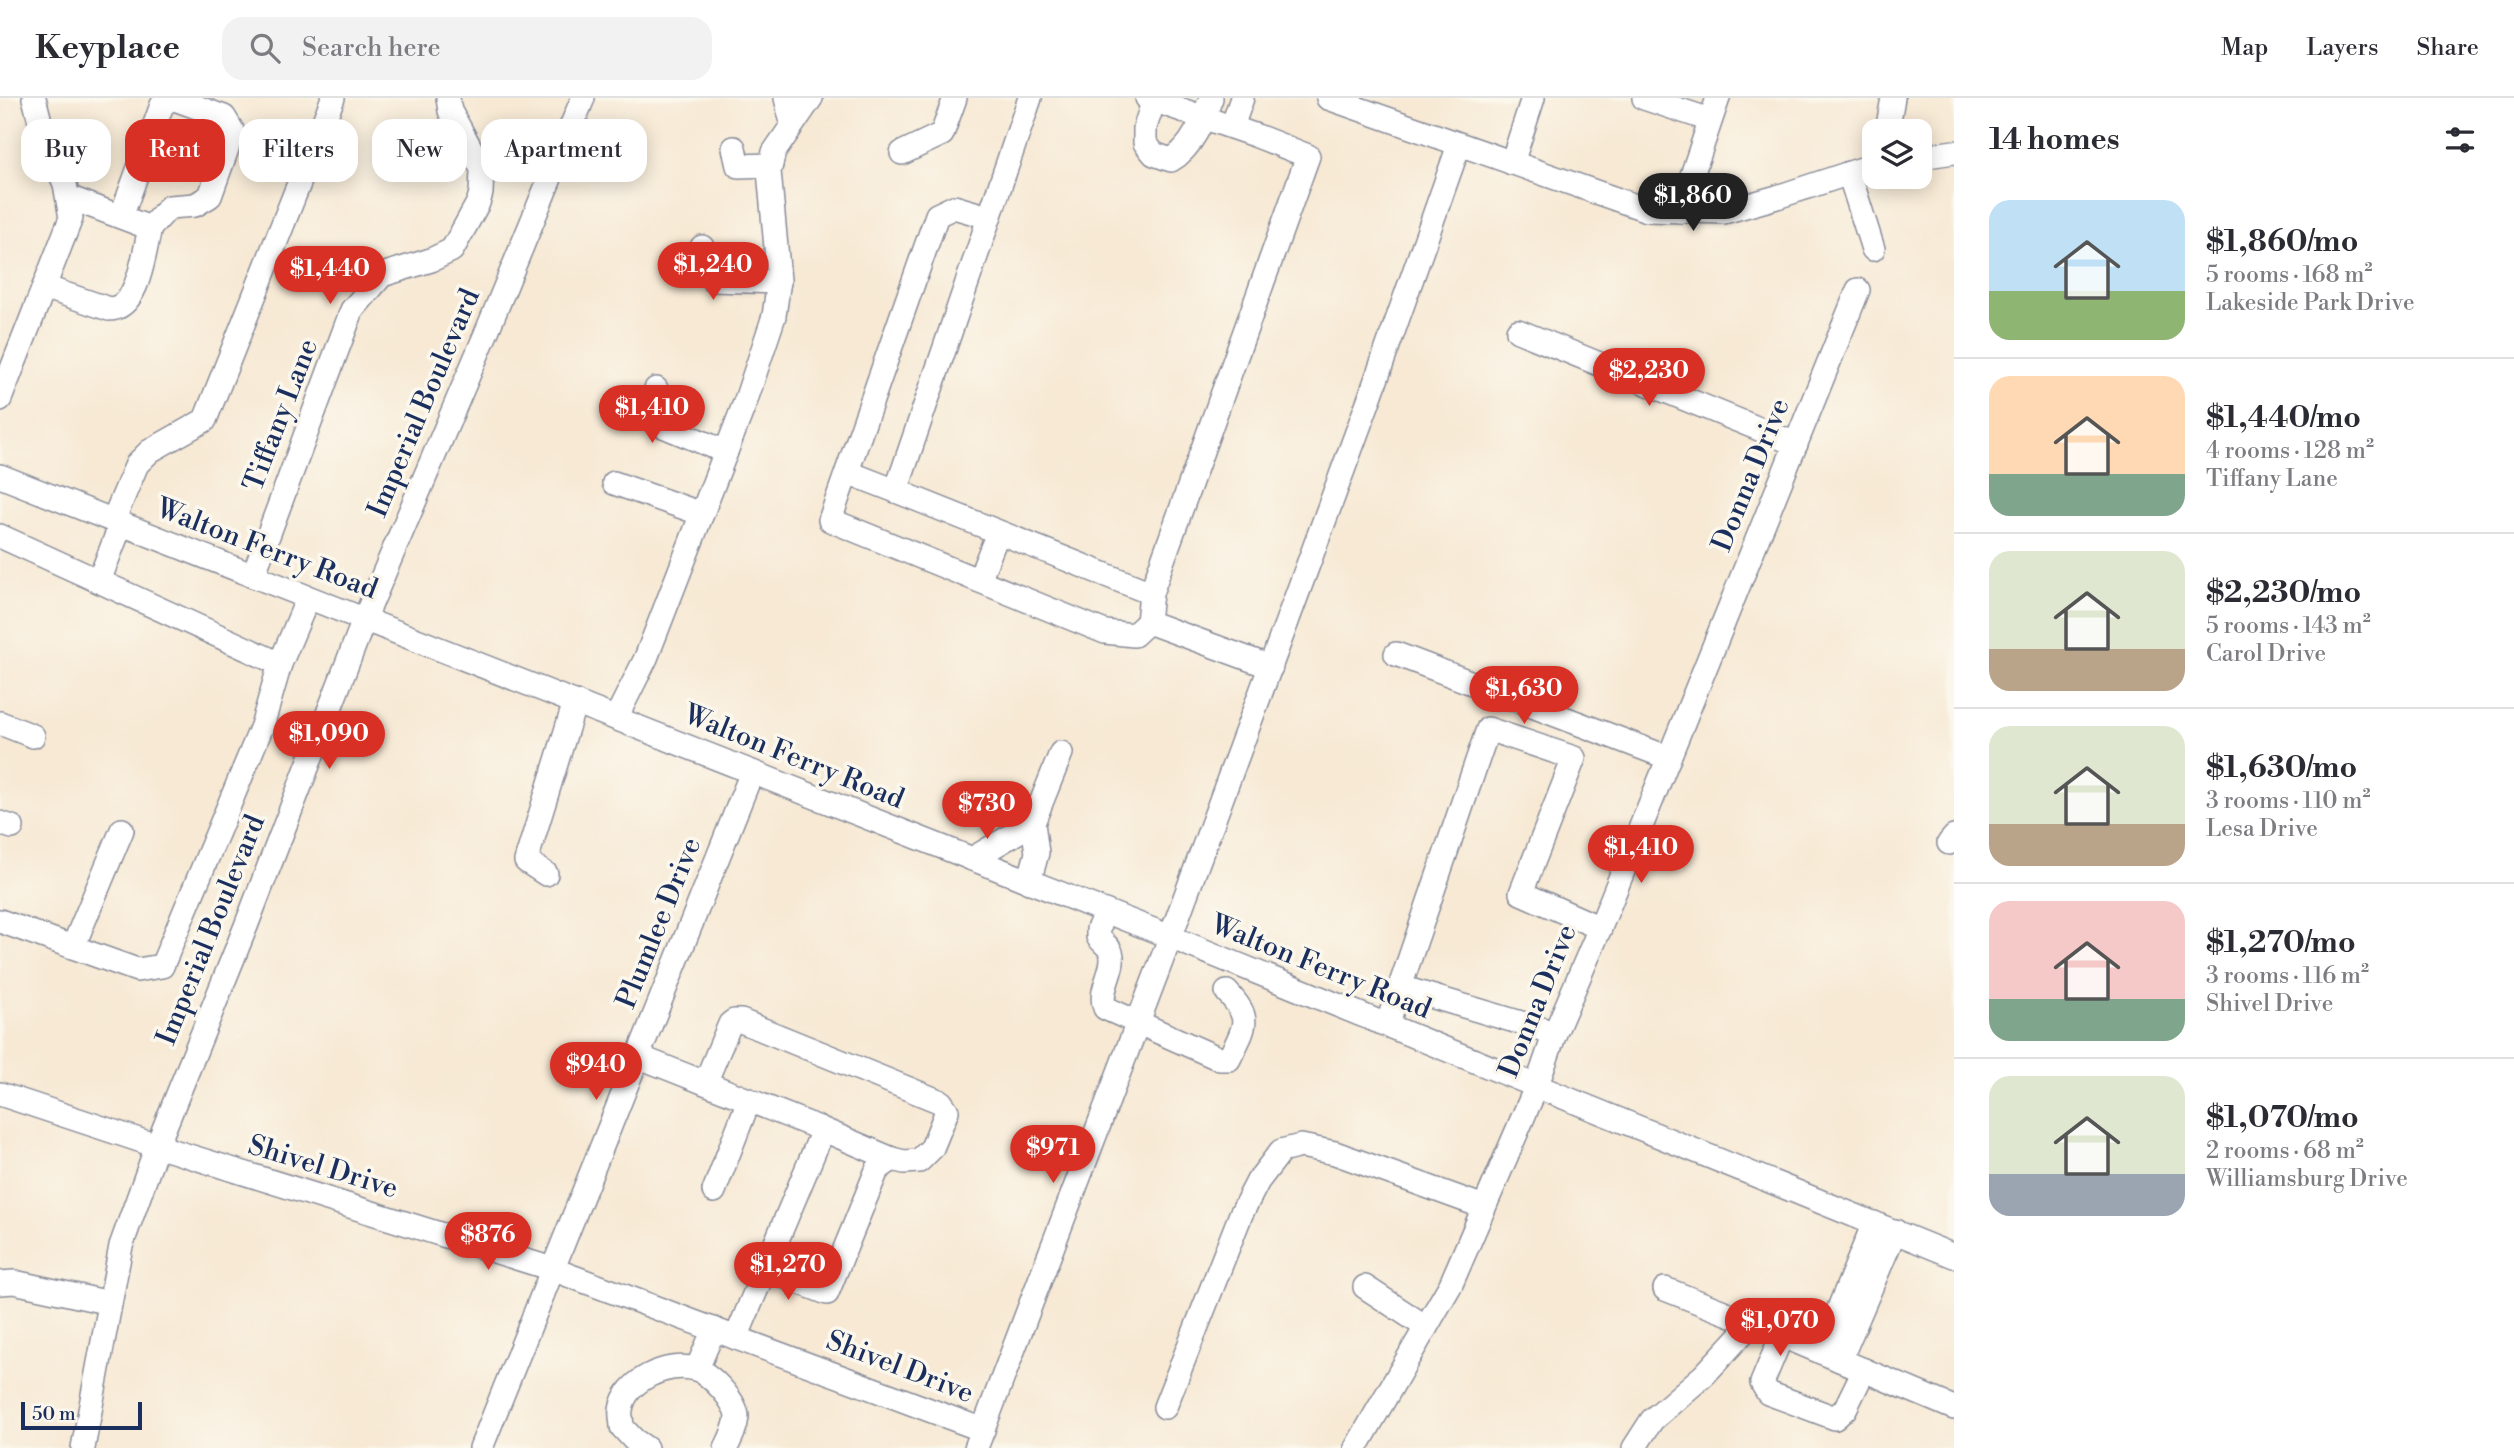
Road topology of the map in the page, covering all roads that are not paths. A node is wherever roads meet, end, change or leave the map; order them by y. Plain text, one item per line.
1 (34, 98) edge
2 (333, 98) edge
3 (448, 98) edge
4 (583, 98) edge
5 (786, 98) edge
6 (811, 98) edge
7 (955, 98) edge
8 (1030, 98) edge
9 (1242, 98) edge
10 (1328, 98) edge
11 (1533, 98) edge
12 (1644, 98) edge
13 (1718, 98) edge
14 (1893, 98) edge
15 (1163, 101) edge
16 (1208, 108) edge
17 (1889, 119) edge
18 (1710, 120) junction
19 (792, 123) junction
20 (1232, 127) junction
21 (1459, 145) junction
22 (734, 148) dead end
23 (1954, 152) edge
24 (902, 153) dead end
25 (1932, 155) edge
26 (1512, 163) junction
27 (771, 165) junction
28 (1862, 169) edge
29 (1849, 173) junction
30 (68, 197) junction
31 (1680, 211) junction
32 (121, 217) junction
33 (988, 217) junction
34 (150, 228) junction
35 (702, 247) dead end
36 (1873, 249) dead end
37 (779, 282) junction
38 (44, 286) junction
39 (1858, 290) dead end
40 (1518, 331) dead end
41 (656, 389) dead end
42 (0, 399) edge
43 (1796, 444) junction
44 (726, 452) junction
45 (847, 472) junction
46 (0, 477) edge
47 (614, 484) dead end
48 (896, 491) junction
49 (702, 514) junction
50 (117, 523) junction
51 (998, 533) junction
52 (0, 536) edge
53 (253, 576) junction
54 (979, 580) junction
55 (99, 581) junction
56 (1151, 593) junction
57 (308, 598) junction
58 (364, 620) junction
59 (1148, 622) junction
60 (1396, 654) dead end
61 (280, 664) junction
62 (1271, 667) junction
63 (575, 702) junction
64 (1558, 716) junction
65 (616, 718) junction
66 (0, 723) edge
67 (33, 736) dead end
68 (1546, 748) junction
69 (1060, 753) dead end
70 (1669, 758) junction
71 (752, 772) junction
72 (1033, 823) junction
73 (122, 830) dead end
74 (972, 859) junction
75 (546, 874) dead end
76 (1030, 882) junction
77 (1106, 912) junction
78 (0, 921) edge
79 (1600, 928) junction
80 (1170, 938) junction
81 (73, 947) junction
82 (1400, 987) junction
83 (1227, 992) dead end
84 (1138, 1023) junction
85 (1387, 1025) junction
86 (1555, 1033) junction
87 (638, 1056) junction
88 (705, 1083) junction
89 (1536, 1085) junction
90 (0, 1094) edge
91 (749, 1100) junction
92 (819, 1128) junction
93 (157, 1146) junction
94 (891, 1158) junction
95 (714, 1191) dead end
96 (1484, 1207) junction
97 (1884, 1227) junction
98 (1954, 1256) edge
99 (552, 1269) junction
100 (765, 1269) junction
101 (0, 1283) edge
102 (1365, 1287) dead end
103 (1665, 1289) dead end
104 (110, 1303) junction
105 (1752, 1323) junction
106 (1426, 1327) junction
107 (714, 1329) junction
108 (1782, 1335) junction
109 (736, 1338) junction
110 (1830, 1356) junction
111 (697, 1369) junction
112 (1864, 1370) junction
113 (1165, 1407) dead end
114 (1954, 1408) edge
115 (979, 1439) edge
116 (83, 1448) edge
117 (481, 1448) edge
118 (646, 1448) edge
119 (726, 1448) edge
120 (1356, 1448) edge
121 (1634, 1448) edge

1 - 30 street
2 - 50 street
3 - 53 street, Tiffany Lane
4 - 58 street, Imperial Boulevard
5 - 19 street
6 - 19 street
7 - 24 street
8 - 33 street
9 - 20 street
10 - 21 street
11 - 26 street
12 - 18 street
13 - 18 street
14 - 17 street
15 - 16 street
15 - 16 street
16 - 20 street
18 - 31 street
19 - 27 street
20 - 56 street
21 - 26 street
21 - 62 street
22 - 27 street
23 - 25 street
26 - 31 street
27 - 37 street
28 - 29 street
29 - 31 street
29 - 36 street
30 - 32 street
30 - 38 street
32 - 34 street
32 - 34 street
33 - 45 street
33 - 48 street
34 - 38 street
35 - 37 street
37 - 44 street
38 - 42 street
39 - 43 street, Donna Drive
40 - 43 street
41 - 44 street
43 - 70 street, Donna Drive
44 - 49 street
45 - 48 street
45 - 54 street
46 - 50 street, Walton Ferry Road
47 - 49 street
48 - 51 street
49 - 65 street
50 - 53 street, Walton Ferry Road
50 - 55 street
51 - 54 street
51 - 56 street
52 - 55 street
53 - 57 street, Walton Ferry Road
54 - 59 street
55 - 61 street
56 - 59 street
57 - 58 street, Walton Ferry Road
57 - 61 street
58 - 63 street, Walton Ferry Road
58 - 93 street, Imperial Boulevard
59 - 62 street
60 - 64 street
61 - 81 street
62 - 80 street
63 - 65 street, Walton Ferry Road
63 - 75 street
64 - 68 street
64 - 70 street
65 - 71 street, Walton Ferry Road
66 - 67 street
68 - 79 street
68 - 82 street
69 - 72 street
70 - 79 street, Donna Drive
71 - 74 street, Walton Ferry Road
71 - 87 street, Plumlee Drive
72 - 74 street
72 - 76 street
73 - 81 street
74 - 76 street, Walton Ferry Road
76 - 77 street, Walton Ferry Road
77 - 80 street, Walton Ferry Road
77 - 84 street
78 - 81 street
79 - 86 street, Donna Drive
80 - 84 street
80 - 85 street, Walton Ferry Road
82 - 85 street
82 - 86 street
83 - 84 street
84 - 115 street
85 - 89 street, Walton Ferry Road
86 - 89 street, Donna Drive
87 - 88 street
87 - 99 street, Plumlee Drive
88 - 91 street
88 - 94 street
89 - 96 street, Donna Drive
89 - 97 street, Walton Ferry Road
90 - 93 street, Shivel Drive
91 - 92 street
91 - 95 street
92 - 94 street
92 - 100 street
93 - 99 street, Shivel Drive
93 - 104 street, Imperial Boulevard
94 - 100 street
96 - 106 street, Donna Drive
96 - 113 street
97 - 98 street, Walton Ferry Road
97 - 110 street
99 - 107 street, Shivel Drive
99 - 117 street, Plumlee Drive
100 - 109 street
101 - 104 street
102 - 106 street
103 - 105 street
104 - 116 street, Imperial Boulevard
105 - 108 street
105 - 121 street
106 - 120 street, Donna Drive
107 - 109 street, Shivel Drive
107 - 111 street
108 - 110 street
108 - 112 street
109 - 115 street, Shivel Drive
110 - 112 street
111 - 118 street
111 - 119 street
112 - 114 street

